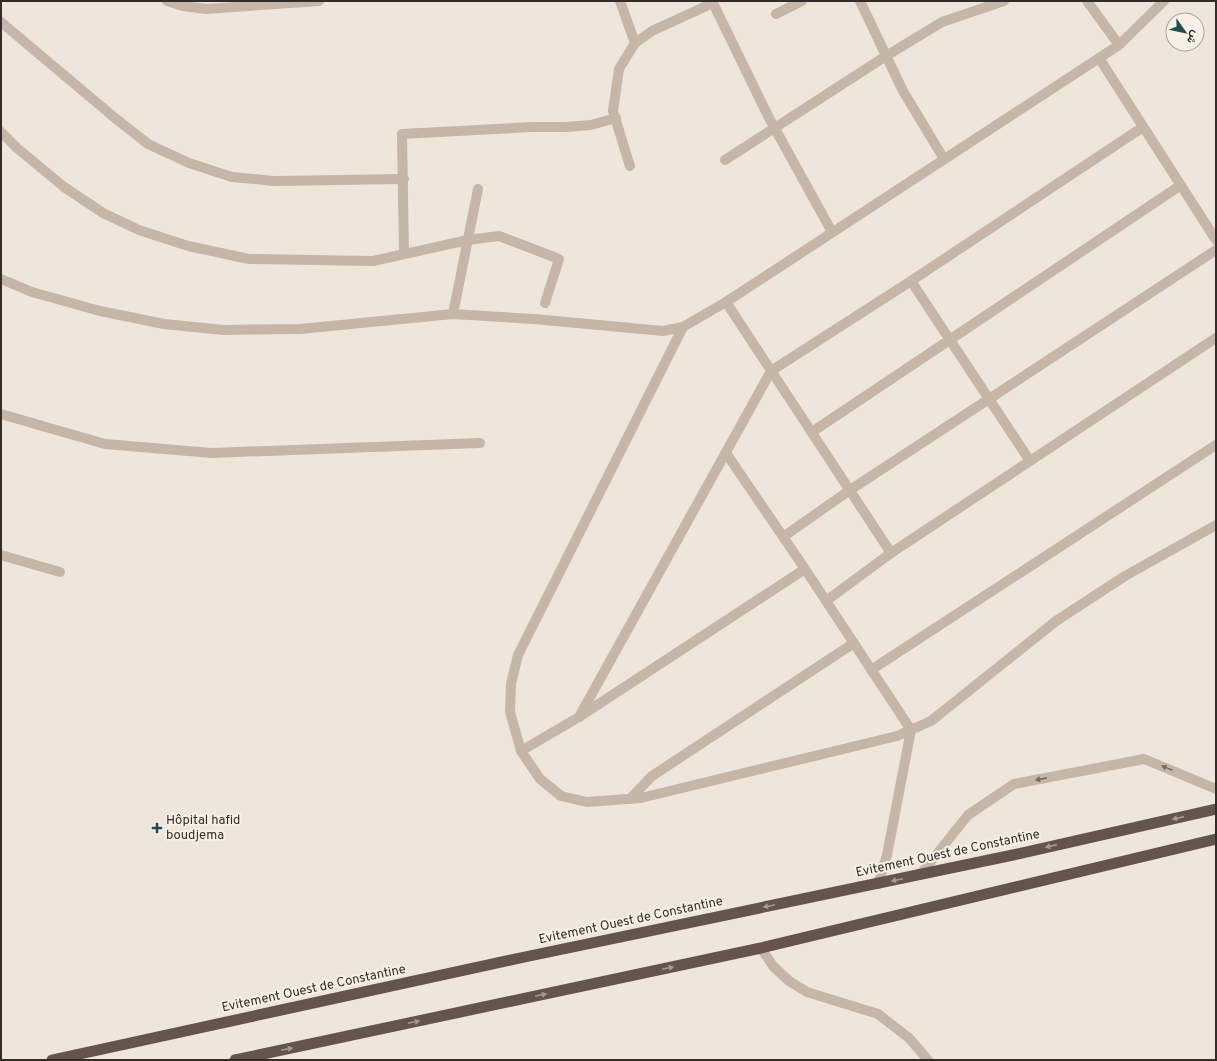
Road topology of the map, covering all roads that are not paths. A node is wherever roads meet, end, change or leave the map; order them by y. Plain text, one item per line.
1 (167, 1) edge
2 (319, 1) edge
3 (620, 1) edge
4 (802, 1) edge
5 (860, 1) edge
6 (1004, 1) edge
7 (1087, 1) edge
8 (1164, 1) edge
9 (712, 2) edge
10 (776, 14) dead end
11 (1, 22) edge
12 (635, 43) junction
13 (1119, 44) junction
14 (886, 56) junction
15 (1099, 58) junction
16 (616, 118) junction
17 (1143, 127) junction
18 (775, 129) junction
19 (1, 132) edge
20 (725, 160) dead end
21 (944, 160) junction
22 (630, 166) dead end
23 (404, 179) junction
24 (1181, 186) junction
25 (478, 189) dead end
26 (832, 232) junction
27 (468, 240) junction
28 (1216, 240) edge
29 (1216, 250) edge
30 (404, 254) junction
31 (1, 280) edge
32 (911, 281) junction
33 (726, 302) junction
34 (544, 303) dead end
35 (453, 314) junction
36 (683, 328) junction
37 (1216, 338) edge
38 (950, 340) junction
39 (771, 371) junction
40 (989, 400) junction
41 (1, 414) edge
42 (812, 432) junction
43 (480, 443) dead end
44 (1216, 445) edge
45 (726, 453) junction
46 (1030, 461) junction
47 (850, 490) junction
48 (1216, 524) edge
49 (783, 537) junction
50 (891, 553) junction
51 (1, 555) edge
52 (805, 569) junction
53 (60, 572) dead end
54 (826, 601) junction
55 (854, 643) junction
56 (871, 670) junction
57 (579, 717) junction
58 (911, 730) junction
59 (521, 751) junction
60 (1216, 789) edge
61 (630, 799) junction
62 (1216, 809) edge
63 (1216, 839) edge
64 (920, 875) junction
65 (878, 884) junction
66 (761, 948) junction
67 (52, 1060) edge
68 (235, 1060) edge
69 (928, 1060) edge

1 - 2 street
3 - 12 street
4 - 10 street
5 - 14 street
6 - 14 street
7 - 13 street
8 - 13 street
9 - 12 street
9 - 18 street
11 - 23 street
12 - 16 street
13 - 15 street
14 - 18 street
14 - 21 street
15 - 17 street
15 - 21 street
16 - 22 street
16 - 23 street
17 - 24 street
17 - 32 street
18 - 20 street
18 - 26 street
19 - 30 street
21 - 26 street
23 - 30 street
24 - 28 street
24 - 38 street
25 - 27 street
26 - 33 street
27 - 30 street
27 - 34 street
27 - 35 street
29 - 40 street
31 - 35 street
32 - 38 street
32 - 39 street
33 - 36 street
33 - 39 street
35 - 36 street
36 - 59 street
37 - 46 street
38 - 40 street
38 - 42 street
39 - 42 street
39 - 45 street
40 - 46 street
40 - 47 street
41 - 43 street
42 - 47 street
44 - 56 street
45 - 49 street
45 - 57 street
46 - 50 street
47 - 49 street
47 - 50 street
48 - 58 street
49 - 52 street
50 - 54 street
51 - 53 street
52 - 54 street
52 - 57 street
54 - 55 street
55 - 56 street
55 - 61 street
56 - 58 street
57 - 59 street
58 - 61 street
58 - 65 street
59 - 61 street
60 -> 64 street
62 -> 64 highway, Evitement Ouest de Constantine
63 - 66 highway
64 -> 65 highway, Evitement Ouest de Constantine
65 -> 67 highway, Evitement Ouest de Constantine
68 -> 66 highway
66 - 69 street

